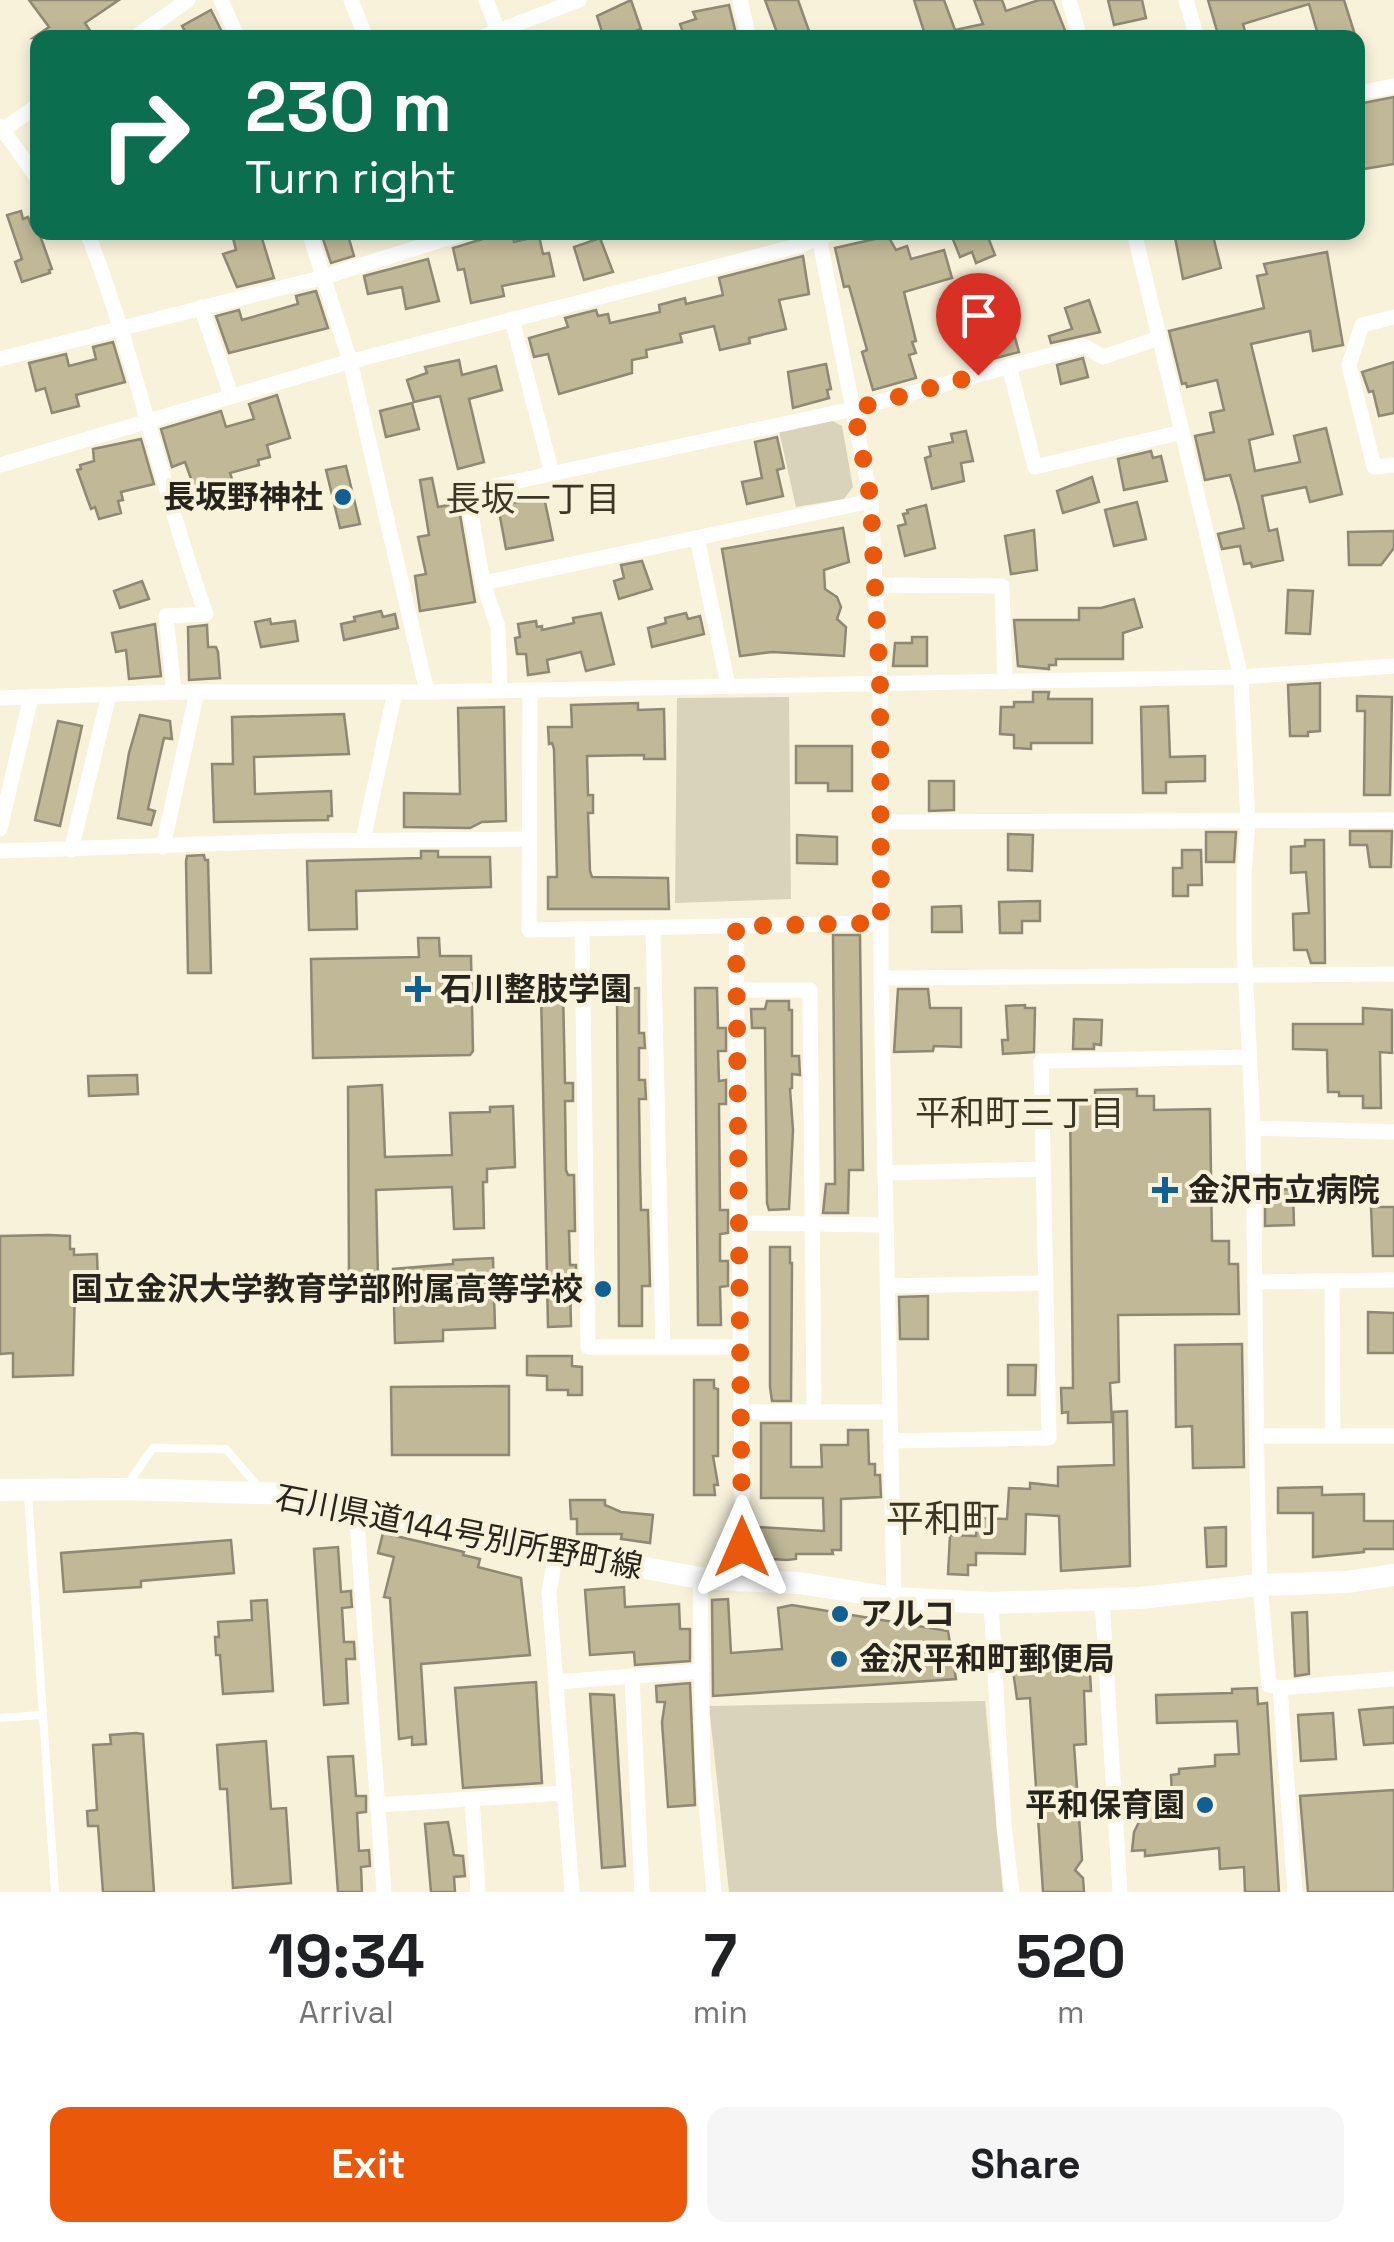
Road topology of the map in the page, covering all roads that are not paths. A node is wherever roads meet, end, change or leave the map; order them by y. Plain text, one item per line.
1 (188, 0) edge
2 (222, 0) edge
3 (351, 0) edge
4 (486, 0) edge
5 (580, 0) edge
6 (740, 0) edge
7 (1069, 0) edge
8 (1186, 0) edge
9 (145, 30) edge
10 (235, 30) edge
11 (363, 30) edge
12 (498, 30) edge
13 (501, 30) edge
14 (747, 30) edge
15 (1078, 30) edge
16 (1194, 30) edge
17 (1394, 86) edge
18 (1365, 92) edge
19 (30, 109) edge
20 (1, 129) edge
21 (30, 167) edge
22 (89, 240) edge
23 (312, 240) edge
24 (441, 240) edge
25 (795, 240) edge
26 (829, 240) edge
27 (1136, 240) edge
28 (324, 278) junction
29 (201, 308) junction
30 (1394, 317) edge
31 (512, 319) junction
32 (122, 328) junction
33 (1160, 338) junction
34 (0, 359) edge
35 (350, 362) junction
36 (1009, 366) junction
37 (231, 395) junction
38 (854, 409) junction
39 (149, 419) junction
40 (1182, 432) junction
41 (0, 464) edge
42 (1394, 466) edge
43 (552, 474) junction
44 (871, 501) junction
45 (697, 538) junction
46 (484, 583) junction
47 (875, 585) junction
48 (1394, 666) edge
49 (1241, 677) junction
50 (1006, 680) junction
51 (880, 682) junction
52 (728, 685) junction
53 (500, 690) junction
54 (530, 690) junction
55 (174, 692) junction
56 (197, 692) junction
57 (395, 692) junction
58 (427, 692) junction
59 (110, 694) junction
60 (30, 697) junction
61 (0, 698) edge
62 (1394, 820) edge
63 (881, 822) junction
64 (1248, 822) junction
65 (0, 829) edge
66 (528, 839) junction
67 (363, 840) junction
68 (163, 847) junction
69 (71, 850) junction
70 (0, 851) edge
71 (881, 923) junction
72 (736, 926) junction
73 (653, 928) junction
74 (582, 929) junction
75 (1246, 974) junction
76 (1394, 974) edge
77 (880, 978) junction
78 (737, 990) junction
79 (1249, 1057) junction
80 (1253, 1128) junction
81 (1394, 1132) edge
82 (1044, 1169) junction
83 (884, 1173) junction
84 (740, 1223) junction
85 (810, 1224) junction
86 (886, 1225) junction
87 (1394, 1280) edge
88 (1332, 1281) junction
89 (1254, 1282) junction
90 (1046, 1283) junction
91 (887, 1286) junction
92 (663, 1347) junction
93 (741, 1347) junction
94 (742, 1412) junction
95 (814, 1412) junction
96 (890, 1412) junction
97 (1256, 1436) junction
98 (1333, 1436) junction
99 (1394, 1436) edge
100 (890, 1441) junction
101 (124, 1489) junction
102 (0, 1490) edge
103 (28, 1490) junction
104 (263, 1493) junction
105 (356, 1508) junction
106 (556, 1552) junction
107 (1394, 1576) edge
108 (700, 1578) junction
109 (742, 1581) junction
110 (1260, 1584) junction
111 (894, 1598) junction
112 (1102, 1600) junction
113 (991, 1603) junction
114 (700, 1671) junction
115 (632, 1676) junction
116 (1394, 1679) edge
117 (556, 1682) junction
118 (1280, 1688) junction
119 (40, 1715) junction
120 (0, 1718) edge
121 (565, 1793) junction
122 (472, 1799) junction
123 (378, 1805) junction
124 (54, 1892) edge
125 (384, 1892) edge
126 (478, 1892) edge
127 (572, 1892) edge
128 (642, 1892) edge
129 (714, 1892) edge
130 (1012, 1892) edge
131 (1120, 1892) edge
132 (1295, 1892) edge

1 - 9 street
2 - 10 street
3 - 11 street
4 - 12 street
5 - 13 street
6 - 14 street
7 - 15 street
8 - 16 street
17 - 18 street
19 - 20 street
20 - 21 street
22 - 32 street
23 - 28 street
24 - 28 street
25 - 31 street
26 - 38 street
27 - 33 street
28 - 29 street
28 - 35 street
29 - 32 street
29 - 37 street
30 - 42 street
31 - 35 street
31 - 43 street
32 - 34 street
32 - 39 street
33 - 36 street
33 - 40 street
35 - 37 street
35 - 58 street
36 - 38 street
36 - 40 street
37 - 39 street
38 - 43 street
38 - 44 street
39 - 41 street
39 - 55 street
40 - 49 street
43 - 46 street
44 - 45 street
44 - 47 street
45 - 46 street
45 - 52 street
46 - 53 street
47 - 50 street
47 - 51 street
48 - 49 street
49 - 50 street
49 - 64 street
50 - 51 street
51 - 52 street
51 - 63 street
52 - 54 street
53 - 54 street
53 - 58 street
54 - 66 street
55 - 56 street
55 - 59 street
56 - 57 street
56 - 68 street
57 - 58 street
57 - 67 street
59 - 60 street
59 - 69 street
60 - 61 street
60 - 65 street
62 - 64 street
63 - 64 street
63 - 71 street
64 - 75 street
66 - 67 street
66 - 74 street
67 - 68 street
68 - 69 street
69 - 70 street
71 - 72 street
71 - 77 street
72 - 73 street
72 - 78 street
73 - 74 street
73 - 92 street
74 - 92 street
75 - 76 street
75 - 77 street
75 - 79 street
77 - 83 street
78 - 84 street
78 - 85 street
79 - 80 street
79 - 82 street
80 - 81 street
80 - 89 street
82 - 83 street
82 - 90 street
83 - 86 street
84 - 85 street
84 - 93 street
85 - 86 street
85 - 95 street
86 - 91 street
87 - 88 street
88 - 89 street
88 - 98 street
89 - 97 street
90 - 91 street
90 - 100 street
91 - 96 street
92 - 93 street
93 - 94 street
94 - 95 street
94 - 109 street
95 - 96 street
96 - 100 street
97 - 98 street
97 - 110 street
98 - 99 street
100 - 111 street
101 - 103 main road, 石川県道144号別所野町線
101 - 104 main road, 石川県道144号別所野町線
101 - 104 lane
102 - 103 main road, 石川県道144号別所野町線
103 - 119 lane
104 - 105 main road, 石川県道144号別所野町線
105 - 106 main road, 石川県道144号別所野町線
105 - 123 street
106 - 108 main road, 石川県道144号別所野町線
106 - 117 street
107 - 110 main road, 石川県道144号別所野町線
108 - 109 main road, 石川県道144号別所野町線
108 - 114 street
109 - 111 main road, 石川県道144号別所野町線
110 - 112 main road, 石川県道144号別所野町線
110 - 118 street
111 - 113 main road, 石川県道144号別所野町線
112 - 113 main road, 石川県道144号別所野町線
112 - 131 street
113 - 130 street
114 - 115 street
114 - 129 street
115 - 117 street
115 - 128 street
116 - 118 street
117 - 121 street
118 - 132 street
119 - 120 lane
119 - 124 lane
121 - 122 street
121 - 127 street
122 - 123 street
122 - 126 street
123 - 125 street

